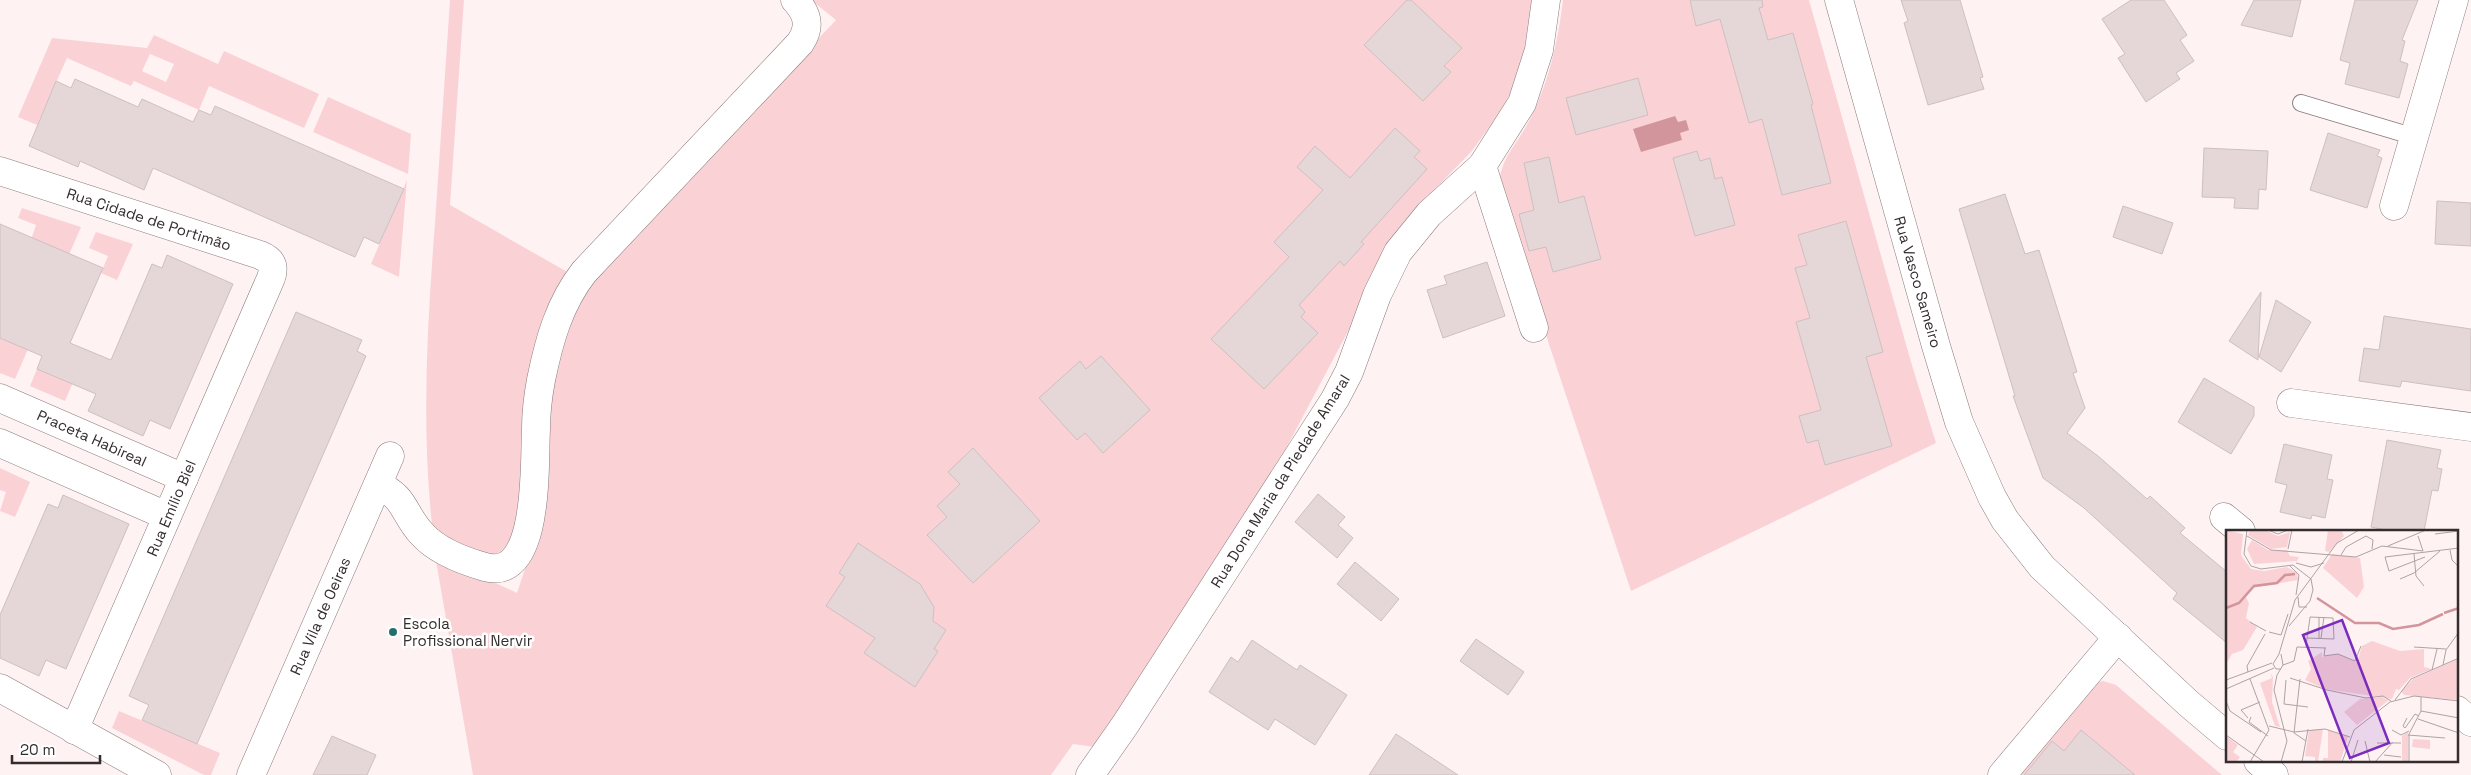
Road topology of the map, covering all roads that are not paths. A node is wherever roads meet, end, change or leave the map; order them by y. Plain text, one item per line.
1 (795, 0) edge
2 (1546, 0) edge
3 (1839, 0) edge
4 (2454, 0) edge
5 (2302, 103) dead end
6 (2415, 137) junction
7 (1482, 166) junction
8 (0, 171) edge
9 (2394, 206) dead end
10 (267, 286) joint
11 (1534, 328) dead end
12 (0, 398) edge
13 (2291, 403) dead end
14 (2471, 427) edge
15 (0, 443) edge
16 (390, 456) dead end
17 (184, 478) junction
18 (378, 485) junction
19 (167, 516) junction
20 (2118, 637) junction
21 (0, 688) edge
22 (2458, 706) edge
23 (2471, 708) edge
24 (2458, 711) edge
25 (2471, 722) edge
26 (74, 730) junction
27 (2226, 735) edge
28 (2259, 762) edge
29 (157, 775) edge
30 (250, 775) edge
31 (1090, 775) edge
32 (2002, 775) edge
33 (2274, 775) edge

1 - 18 street
2 - 7 street, Rua Dona Maria da Piedade Amaral
3 - 20 street, Rua Vasco Sameiro
4 - 6 street
5 - 6 lane
6 - 9 street
7 - 11 street
7 - 31 street, Rua Dona Maria da Piedade Amaral
8 - 10 street, Rua Cidade de Portimão
10 - 17 street, Rua Emílio Biel
12 - 17 street, Praceta Habireal
13 - 14 street
15 - 19 street
16 - 18 street, Rua Vila de Oeiras
17 - 19 street, Rua Emílio Biel
18 - 30 street, Rua Vila de Oeiras
19 - 26 street, Rua Emílio Biel
20 - 27 street, Rua Vasco Sameiro
20 - 32 street
21 - 26 street
22 - 23 street
24 - 25 street
26 - 29 street
28 - 33 street

